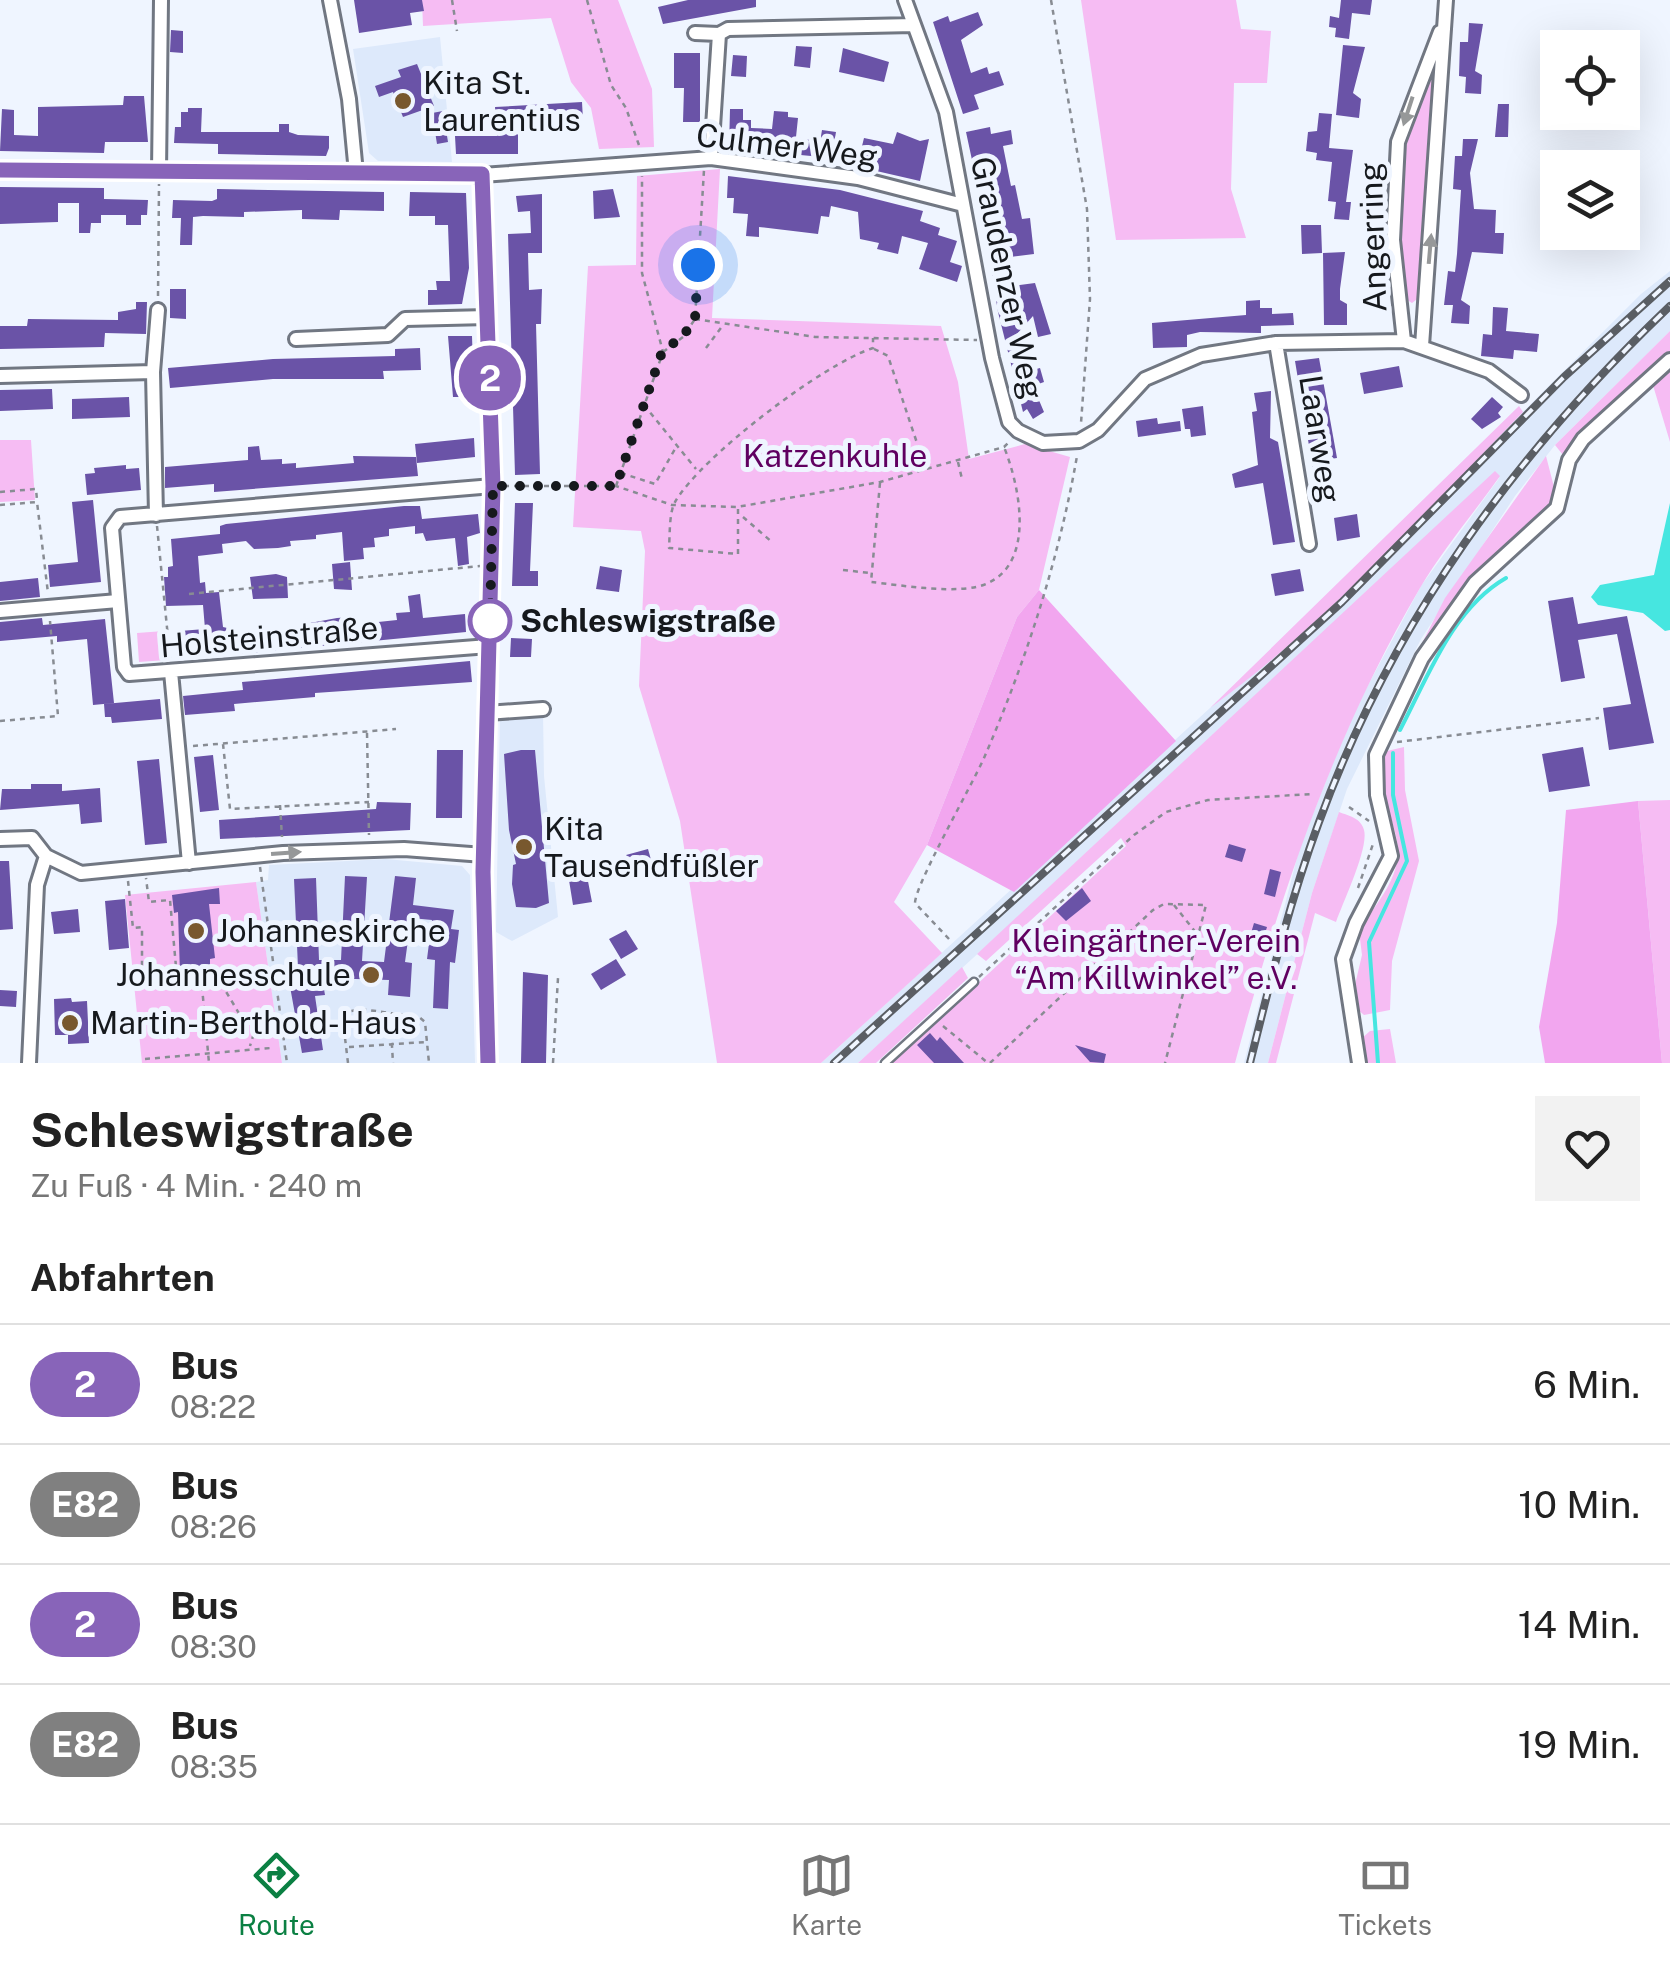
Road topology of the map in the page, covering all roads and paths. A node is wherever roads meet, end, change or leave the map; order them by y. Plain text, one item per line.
1 (162, 0) edge
2 (330, 0) edge
3 (452, 0) edge
4 (587, 0) edge
5 (905, 0) edge
6 (1051, 0) edge
7 (1446, 0) edge
8 (1445, 21) junction
9 (914, 25) junction
10 (457, 31) dead end
11 (695, 33) dead end
12 (720, 34) junction
13 (708, 158) junction
14 (642, 163) junction
15 (0, 170) edge
16 (159, 172) junction
17 (356, 173) junction
18 (482, 174) junction
19 (963, 206) junction
20 (158, 310) joint
21 (488, 317) junction
22 (695, 319) junction
23 (724, 324) junction
24 (873, 338) junction
25 (296, 339) dead end
26 (988, 340) junction
27 (1404, 341) junction
28 (1276, 343) junction
29 (1422, 346) junction
30 (706, 348) dead end
31 (872, 348) junction
32 (662, 352) junction
33 (1670, 360) edge
34 (153, 372) junction
35 (0, 376) edge
36 (1522, 395) dead end
37 (644, 404) junction
38 (1018, 431) junction
39 (1080, 442) junction
40 (1004, 447) junction
41 (676, 448) junction
42 (958, 460) junction
43 (926, 470) junction
44 (698, 471) junction
45 (621, 473) junction
46 (962, 478) dead end
47 (880, 482) junction
48 (493, 486) junction
49 (616, 486) junction
50 (0, 492) edge
51 (38, 502) junction
52 (0, 505) edge
53 (672, 506) junction
54 (737, 507) junction
55 (156, 515) junction
56 (741, 516) junction
57 (772, 542) dead end
58 (1309, 544) dead end
59 (491, 565) junction
60 (843, 570) dead end
61 (872, 573) junction
62 (189, 594) dead end
63 (118, 601) junction
64 (49, 607) junction
65 (0, 611) edge
66 (489, 646) junction
67 (171, 672) junction
68 (543, 709) dead end
69 (487, 713) junction
70 (1599, 718) dead end
71 (0, 721) edge
72 (396, 729) dead end
73 (367, 731) junction
74 (223, 743) junction
75 (1379, 744) junction
76 (178, 747) junction
77 (1313, 794) dead end
78 (369, 802) junction
79 (280, 804) junction
80 (1349, 806) dead end
81 (0, 840) edge
82 (369, 850) junction
83 (284, 853) junction
84 (484, 855) junction
85 (46, 856) junction
86 (258, 856) junction
87 (189, 862) junction
88 (145, 867) junction
89 (127, 869) junction
90 (1352, 903) dead end
91 (1173, 904) junction
92 (1198, 936) junction
93 (949, 939) dead end
94 (976, 967) dead end
95 (216, 975) dead end
96 (201, 976) dead end
97 (558, 978) dead end
98 (974, 982) dead end
99 (390, 1012) junction
100 (934, 1018) junction
101 (427, 1042) junction
102 (392, 1044) junction
103 (271, 1048) dead end
104 (346, 1048) junction
105 (251, 1049) junction
106 (208, 1053) junction
107 (145, 1059) dead end
108 (29, 1063) edge
109 (210, 1063) edge
110 (288, 1063) edge
111 (348, 1063) edge
112 (393, 1063) edge
113 (429, 1063) edge
114 (488, 1063) edge
115 (553, 1063) edge
116 (885, 1063) edge
117 (989, 1063) edge
118 (1165, 1063) edge
119 (1359, 1063) edge

1 - 16 street
2 - 17 street
3 - 10 path
4 - 14 path
5 - 9 street, Graudenzer Weg
6 - 39 path
7 - 8 street, Angerring
8 -> 27 street, Angerring
29 -> 8 street, Angerring
9 - 12 street
9 - 19 street, Graudenzer Weg
11 - 12 street
12 - 13 street
13 - 14 street, Culmer Weg
13 - 19 street, Culmer Weg
13 - 22 path
14 - 18 street, Culmer Weg
14 - 32 path
15 - 16 street, Culmer Weg
16 - 17 street, Culmer Weg
16 - 20 path
17 - 18 street, Culmer Weg
18 - 21 street
19 - 26 street, Graudenzer Weg
20 - 34 street
21 - 25 street
21 - 48 street
22 - 23 path
22 - 32 path
23 - 24 path
23 - 30 path
24 - 26 path
24 - 31 path
26 - 38 street, Graudenzer Weg
27 - 28 street
27 - 29 street
28 - 39 street
28 - 58 street, Laarweg
29 - 36 street
31 - 43 path
31 - 44 path
32 - 37 path
33 - 75 street
34 - 35 street
34 - 55 street
37 - 41 path
37 - 45 path
38 - 39 street, Graudenzer Weg
38 - 40 path
39 - 93 path
40 - 42 path
40 - 61 path
41 - 44 path
41 - 45 path
42 - 43 path
42 - 46 path
43 - 47 path
44 - 53 path
45 - 49 path
47 - 54 path
47 - 61 path
48 - 49 path
48 - 55 street
48 - 59 street
49 - 53 path
50 - 51 path
51 - 52 path
51 - 64 path
53 - 54 path
53 - 56 path
54 - 56 path
55 - 63 street
55 - 67 path
56 - 57 path
59 - 62 path
59 - 66 street
60 - 61 path
63 - 64 street
63 - 67 street, Holsteinstraße
64 - 65 street
64 - 71 path
66 - 67 street, Holsteinstraße
66 - 69 street
67 - 76 street
68 - 69 street
69 - 84 street
70 - 75 path
72 - 73 path
73 - 74 path
73 - 78 path
74 - 76 path
74 - 79 path
75 - 119 street
76 - 87 street
77 - 94 path
78 - 79 path
78 - 82 path
79 - 83 path
80 - 90 path
81 - 85 street
83 -> 82 street
82 - 84 street
83 - 86 street
84 - 114 street
85 - 89 street
85 - 108 street
86 - 87 street
86 - 110 path
87 - 88 street
88 - 89 street
88 - 89 path
91 - 92 path
91 - 92 path
91 - 117 path
92 - 118 path
95 - 105 path
96 - 106 path
97 - 115 path
98 - 100 lane
99 - 101 path
99 - 102 path
99 - 104 path
100 - 116 lane
100 - 117 path
101 - 102 path
101 - 113 path
102 - 104 path
102 - 112 path
103 - 105 path
104 - 111 path
105 - 106 path
106 - 107 path
106 - 109 path

